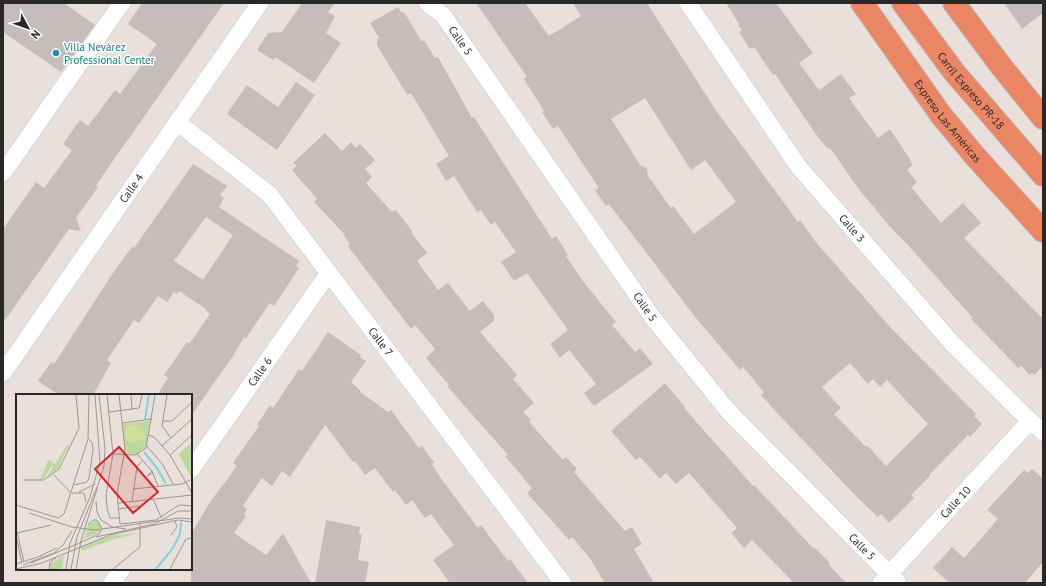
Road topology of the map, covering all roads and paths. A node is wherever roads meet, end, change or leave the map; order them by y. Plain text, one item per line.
1 (122, 3) edge
2 (260, 3) edge
3 (427, 3) edge
4 (688, 3) edge
5 (862, 3) edge
6 (903, 3) edge
7 (954, 3) edge
8 (1043, 118) edge
9 (177, 122) junction
10 (3, 172) edge
11 (1043, 175) edge
12 (1043, 231) edge
13 (328, 274) junction
14 (3, 373) edge
15 (1030, 421) junction
16 (1043, 432) edge
17 (192, 469) edge
18 (121, 570) edge
19 (889, 580) edge
20 (112, 583) edge
21 (563, 583) edge

1 - 10 street
2 - 9 street, Calle 4
3 - 19 street, Calle 5
4 - 15 street, Calle 3
5 - 12 highway, Expreso Las Américas
6 - 11 highway, Carril Expreso PR-18
7 - 8 highway
9 - 13 street, Calle 7
9 - 14 street, Calle 4
13 - 17 street, Calle 6
13 - 21 street, Calle 7
15 - 16 street, Calle 3
15 - 19 street, Calle 10
18 - 20 street

